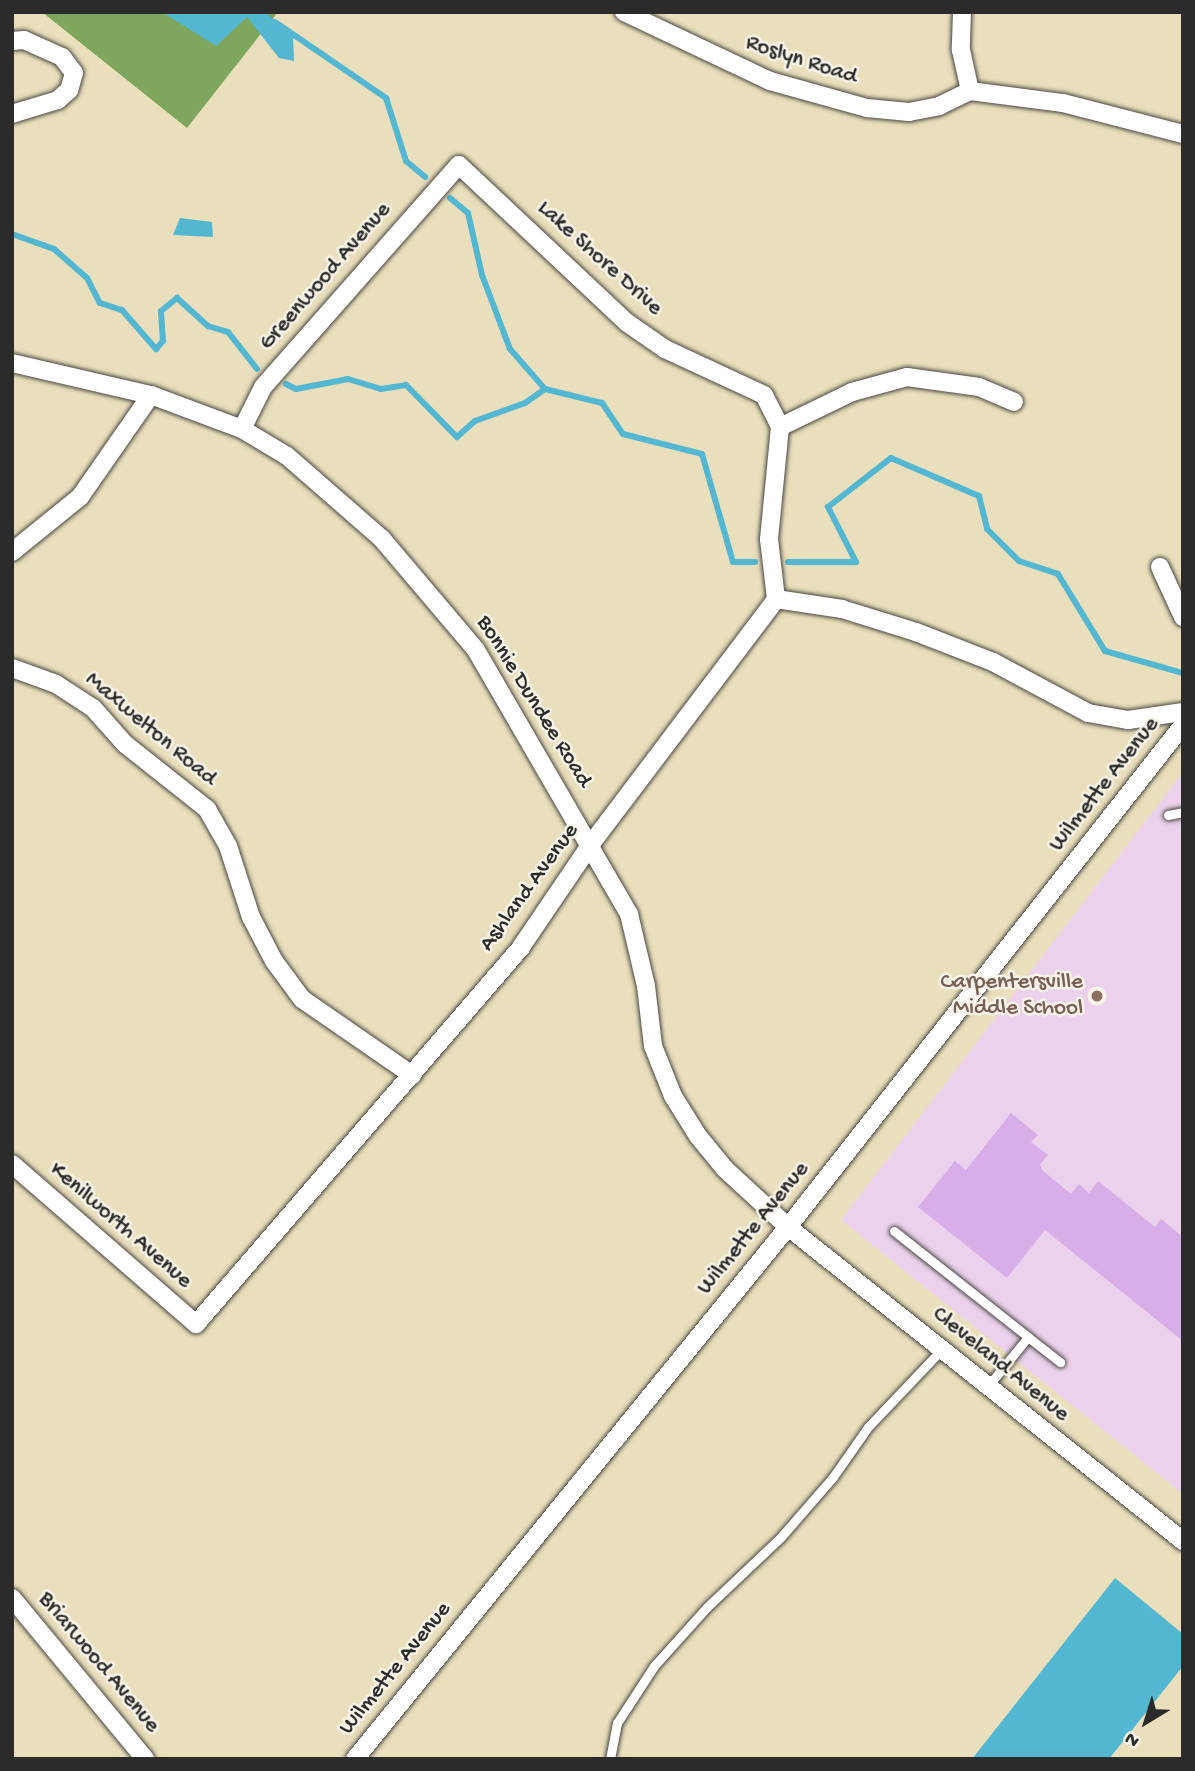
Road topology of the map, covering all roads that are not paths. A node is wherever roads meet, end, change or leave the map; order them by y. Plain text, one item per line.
1 (624, 12) edge
2 (962, 12) edge
3 (12, 41) edge
4 (970, 91) junction
5 (12, 114) edge
6 (1183, 134) edge
7 (459, 165) joint
8 (12, 363) edge
9 (151, 395) junction
10 (1014, 402) dead end
11 (780, 427) junction
12 (242, 429) junction
13 (12, 552) edge
14 (1160, 567) dead end
15 (776, 599) junction
16 (1183, 617) edge
17 (12, 668) edge
18 (1183, 712) edge
19 (1183, 724) edge
20 (1183, 812) edge
21 (1168, 815) dead end
22 (591, 844) junction
23 (412, 1075) junction
24 (12, 1164) edge
25 (788, 1227) junction
26 (894, 1231) dead end
27 (196, 1324) joint
28 (1028, 1337) junction
29 (941, 1350) junction
30 (1060, 1362) dead end
31 (988, 1386) junction
32 (1183, 1541) edge
33 (12, 1598) edge
34 (145, 1759) edge
35 (355, 1759) edge
36 (610, 1759) edge

1 - 4 street, Roslyn Road
2 - 4 street
3 - 5 street
4 - 6 street
7 - 11 street, Lake Shore Drive
7 - 12 street, Greenwood Avenue
8 - 9 street, Bonnie Dundee Road
9 - 12 street, Bonnie Dundee Road
9 - 13 street
10 - 11 street
11 - 15 street
12 - 22 street, Bonnie Dundee Road
14 - 16 street
15 - 18 street
15 - 22 street, Ashland Avenue
17 - 23 street, Maxwelton Road
19 - 25 street, Wilmette Avenue
20 - 21 lane
22 - 23 street, Ashland Avenue
22 - 25 street, Bonnie Dundee Road
23 - 27 street, Ashland Avenue
24 - 27 street, Kenilworth Avenue
25 - 29 street, Cleveland Avenue
25 - 35 street, Wilmette Avenue
26 - 28 lane
28 - 30 lane
28 - 31 lane
29 - 31 street, Cleveland Avenue
29 - 36 lane
31 - 32 street, Cleveland Avenue
33 - 34 street, Briarwood Avenue

